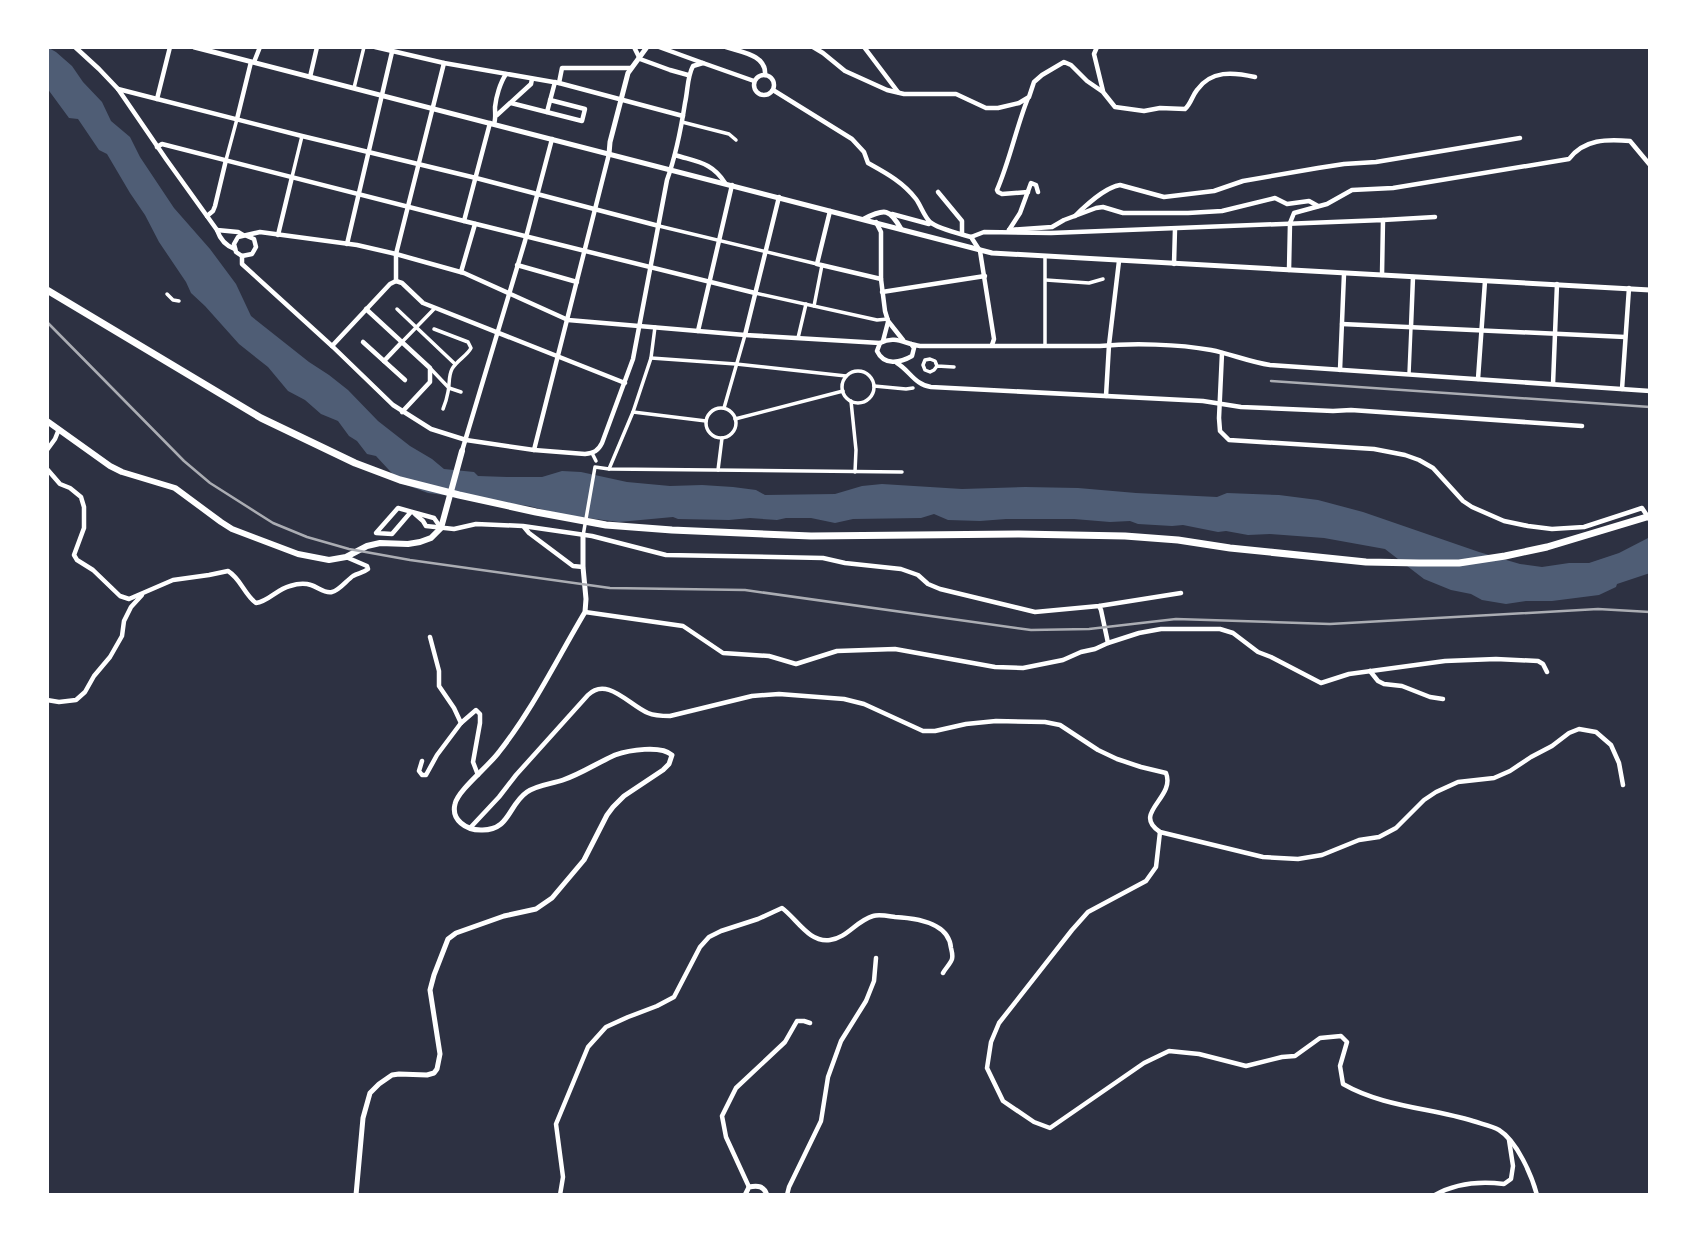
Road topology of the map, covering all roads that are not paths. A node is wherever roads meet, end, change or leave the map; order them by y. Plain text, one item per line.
1 (75, 47) edge
2 (170, 47) edge
3 (194, 47) edge
4 (260, 47) edge
5 (317, 47) edge
6 (364, 47) edge
7 (375, 47) edge
8 (634, 47) edge
9 (648, 47) edge
10 (659, 47) edge
11 (726, 47) edge
12 (813, 47) edge
13 (864, 47) edge
14 (1097, 47) edge
15 (202, 48) edge
16 (392, 52) junction
17 (639, 59) junction
18 (252, 62) junction
19 (444, 63) junction
20 (703, 63) junction
21 (631, 68) junction
22 (506, 74) junction
23 (688, 75) junction
24 (765, 75) junction
25 (310, 77) junction
26 (1255, 77) dead end
27 (532, 78) junction
28 (754, 81) junction
29 (557, 82) junction
30 (354, 88) junction
31 (118, 89) junction
32 (773, 90) junction
33 (1103, 92) junction
34 (899, 93) junction
35 (382, 95) junction
36 (1029, 97) junction
37 (157, 99) junction
38 (551, 100) junction
39 (621, 100) junction
40 (511, 103) junction
41 (433, 108) junction
42 (547, 112) junction
43 (497, 115) junction
44 (683, 118) junction
45 (237, 119) junction
46 (492, 124) junction
47 (302, 136) junction
48 (1520, 138) dead end
49 (552, 139) junction
50 (736, 140) dead end
51 (158, 147) junction
52 (369, 151) junction
53 (609, 154) junction
54 (675, 155) junction
55 (226, 160) junction
56 (419, 164) junction
57 (1650, 165) edge
58 (671, 170) junction
59 (292, 177) junction
60 (476, 178) junction
61 (724, 183) junction
62 (732, 185) junction
63 (938, 192) dead end
64 (1028, 192) junction
65 (1038, 192) dead end
66 (358, 194) junction
67 (537, 195) junction
68 (779, 197) junction
69 (1318, 206) junction
70 (408, 207) junction
71 (595, 210) junction
72 (830, 210) junction
73 (878, 212) junction
74 (892, 214) junction
75 (206, 216) junction
76 (1075, 216) junction
77 (1435, 217) dead end
78 (864, 219) junction
79 (1383, 220) junction
80 (464, 221) junction
81 (876, 222) junction
82 (1290, 223) junction
83 (475, 224) junction
84 (934, 225) junction
85 (659, 226) junction
86 (901, 229) junction
87 (1175, 229) junction
88 (217, 230) junction
89 (1008, 231) junction
90 (278, 234) junction
91 (962, 234) junction
92 (246, 235) junction
93 (526, 236) junction
94 (971, 237) junction
95 (718, 241) junction
96 (347, 244) junction
97 (236, 249) junction
98 (585, 250) junction
99 (981, 251) junction
100 (765, 252) junction
101 (396, 254) junction
102 (242, 256) junction
103 (1045, 256) junction
104 (1119, 261) junction
105 (819, 264) junction
106 (1174, 264) junction
107 (517, 265) junction
108 (651, 268) junction
109 (1289, 270) junction
110 (461, 272) junction
111 (1344, 274) junction
112 (1382, 275) junction
113 (985, 276) junction
114 (1413, 277) junction
115 (881, 279) junction
116 (1103, 279) dead end
117 (1045, 280) junction
118 (396, 281) junction
119 (1485, 281) junction
120 (578, 282) junction
121 (709, 282) junction
122 (1557, 284) junction
123 (1629, 288) junction
124 (47, 290) edge
125 (1650, 290) edge
126 (882, 292) junction
127 (508, 293) junction
128 (755, 293) junction
129 (167, 294) dead end
130 (179, 301) dead end
131 (806, 304) junction
132 (814, 306) junction
133 (435, 308) junction
134 (366, 309) junction
135 (397, 309) dead end
136 (568, 320) junction
137 (888, 320) junction
138 (1342, 324) junction
139 (641, 326) junction
140 (417, 327) junction
141 (655, 327) junction
142 (1411, 327) junction
143 (433, 328) dead end
144 (1482, 330) junction
145 (698, 331) junction
146 (497, 332) junction
147 (745, 334) junction
148 (1555, 334) junction
149 (1625, 337) junction
150 (798, 338) junction
151 (903, 340) junction
152 (363, 342) dead end
153 (402, 342) junction
154 (882, 342) junction
155 (870, 344) junction
156 (992, 345) junction
157 (1045, 345) junction
158 (1109, 345) junction
159 (332, 346) junction
160 (912, 346) junction
161 (920, 346) junction
162 (877, 351) junction
163 (1222, 353) junction
164 (924, 354) dead end
165 (912, 356) junction
166 (558, 357) junction
167 (651, 358) junction
168 (384, 361) junction
169 (896, 362) junction
170 (455, 364) junction
171 (736, 364) junction
172 (937, 366) dead end
173 (954, 367) dead end
174 (430, 368) junction
175 (1340, 370) junction
176 (911, 374) junction
177 (1409, 375) junction
178 (846, 376) junction
179 (1478, 379) junction
180 (405, 380) dead end
181 (625, 383) junction
182 (1553, 384) junction
183 (874, 386) junction
184 (449, 388) junction
185 (913, 388) dead end
186 (1622, 389) junction
187 (843, 391) junction
188 (1650, 391) edge
189 (461, 392) dead end
190 (1106, 396) junction
191 (851, 401) junction
192 (1219, 404) junction
193 (724, 408) junction
194 (443, 409) dead end
195 (402, 412) junction
196 (633, 412) junction
197 (735, 419) junction
198 (47, 421) edge
199 (706, 421) junction
200 (1582, 426) dead end
201 (59, 429) junction
202 (722, 438) junction
203 (466, 440) junction
204 (47, 450) edge
205 (534, 450) junction
206 (463, 451) joint
207 (592, 453) junction
208 (596, 461) dead end
209 (47, 469) edge
210 (609, 469) junction
211 (718, 470) junction
212 (855, 472) junction
213 (902, 472) dead end
214 (413, 513) junction
215 (1650, 518) edge
216 (523, 526) junction
217 (441, 528) junction
218 (584, 533) junction
219 (350, 555) junction
220 (583, 567) junction
221 (1181, 593) dead end
222 (143, 594) junction
223 (1099, 606) junction
224 (585, 612) junction
225 (430, 637) dead end
226 (1108, 643) junction
227 (1370, 671) junction
228 (1547, 672) dead end
229 (1443, 699) dead end
230 (47, 700) edge
231 (461, 723) junction
232 (422, 761) dead end
233 (478, 776) junction
234 (1623, 785) dead end
235 (470, 828) junction
236 (1160, 832) junction
237 (876, 958) dead end
238 (943, 973) dead end
239 (810, 1023) dead end
240 (1509, 1140) junction
241 (749, 1186) junction
242 (356, 1195) edge
243 (560, 1195) edge
244 (745, 1195) edge
245 (767, 1195) edge
246 (787, 1195) edge
247 (1434, 1195) edge
248 (1537, 1195) edge

1 - 31 street
2 - 37 street
3 - 15 street
4 - 18 street
5 - 25 street
6 - 30 street
7 - 16 street
8 - 17 street
9 - 17 street
10 - 20 street
11 - 24 street
12 - 34 street
13 - 34 street
14 - 33 street
15 - 18 street
16 - 19 street
16 - 35 street
17 - 21 street
17 - 23 street
18 - 25 street
18 - 45 street
19 - 22 street
19 - 41 street
20 - 23 street
20 - 28 street
21 - 29 street
21 - 39 street
22 - 27 street
22 - 43 street
23 - 44 street
24 - 28 street
24 - 32 street
25 - 30 street
26 - 33 street
27 - 29 street
27 - 40 street
28 - 32 street
29 - 38 street
29 - 39 street
30 - 35 street
31 - 37 street
31 - 51 street
32 - 84 street
33 - 36 street
34 - 36 street
35 - 41 street
35 - 52 street
36 - 64 street
37 - 45 street
38 - 42 street
38 - 42 street
39 - 44 street
39 - 53 street
40 - 42 street
40 - 43 street
41 - 46 street
41 - 56 street
43 - 46 street
44 - 50 street
44 - 54 street
45 - 47 street
45 - 55 street
46 - 49 street
46 - 60 street
47 - 52 street
47 - 59 street
48 - 76 street
49 - 53 street
49 - 67 street
51 - 55 street
51 - 75 street
52 - 56 street
52 - 66 street
53 - 58 street
53 - 71 street
54 - 58 street
54 - 61 street
55 - 59 street
55 - 75 street
56 - 60 street
56 - 70 street
57 - 69 street
58 - 61 street
58 - 85 street
59 - 66 street
59 - 90 street
60 - 67 street
60 - 80 street
61 - 62 street
62 - 68 street
62 - 95 street
63 - 91 street
64 - 65 street
64 - 89 street
66 - 70 street
66 - 96 street
67 - 71 street
67 - 93 street
68 - 72 street
68 - 100 street
69 - 76 street
69 - 82 street
70 - 80 street
70 - 101 street
71 - 85 street
71 - 98 street
72 - 78 street
72 - 105 street
73 - 74 street
73 - 78 street
73 - 81 street
74 - 84 street
74 - 86 street
75 - 88 street
76 - 89 street
77 - 79 street
78 - 81 street
79 - 82 street
79 - 112 street
80 - 83 street
81 - 86 street
81 - 115 street
82 - 87 street
82 - 109 street
83 - 93 street
83 - 110 street
84 - 91 street
85 - 95 street
85 - 108 street
86 - 99 street
87 - 89 street
87 - 106 street
88 - 92 street
88 - 97 street
89 - 94 street
90 - 92 street
90 - 96 street
91 - 94 street
92 - 97 street
92 - 102 street
93 - 98 street
93 - 107 street
94 - 99 street
95 - 100 street
95 - 121 street
96 - 101 street
97 - 102 street
98 - 108 street
98 - 120 street
99 - 103 street
99 - 113 street
100 - 105 street
100 - 128 street
101 - 110 street
101 - 118 street
102 - 159 street
103 - 104 street
103 - 117 street
104 - 106 street
104 - 158 street
105 - 115 street
105 - 132 street
106 - 109 street
107 - 120 street
107 - 127 street
108 - 121 street
108 - 139 street
109 - 111 street
110 - 127 street
111 - 112 street
111 - 138 street
112 - 114 street
113 - 126 street
113 - 156 street
114 - 119 street
114 - 142 street
115 - 126 street
116 - 117 street
117 - 157 street
118 - 133 street
118 - 134 street
119 - 122 street
119 - 144 street
120 - 136 street
121 - 128 street
121 - 145 street
122 - 123 street
122 - 148 street
123 - 125 street
123 - 149 street
124 - 215 main road
126 - 137 street
127 - 136 street
127 - 146 street
128 - 131 street
128 - 147 street
129 - 130 street
131 - 132 street
131 - 150 street
132 - 137 street
133 - 140 street
133 - 146 street
134 - 153 street
134 - 159 street
135 - 140 street
136 - 139 street
136 - 166 street
137 - 151 street
137 - 154 street
138 - 142 street
138 - 175 street
139 - 141 street
139 - 181 street
140 - 153 street
140 - 170 street
141 - 145 street
141 - 167 street
142 - 144 street
142 - 177 street
143 - 170 street
144 - 148 street
144 - 179 street
145 - 147 street
146 - 166 street
146 - 203 street
147 - 150 street
147 - 171 street
148 - 149 street
148 - 182 street
149 - 186 street
150 - 155 street
151 - 154 street
151 - 160 street
152 - 168 street
153 - 168 street
153 - 174 street
154 - 155 street
154 - 162 street
155 - 162 street
156 - 157 street
156 - 161 street
157 - 158 street
158 - 163 street
158 - 190 street
159 - 195 street
160 - 161 street
160 - 165 street
161 - 164 street
162 - 169 street
163 - 175 street
163 - 192 street
165 - 169 street
165 - 176 street
166 - 181 street
166 - 205 street
167 - 171 street
167 - 196 street
168 - 180 street
169 - 176 street
170 - 184 street
171 - 178 street
171 - 193 street
172 - 173 street
174 - 184 street
174 - 195 street
175 - 177 street
176 - 190 street
177 - 179 street
178 - 183 street
178 - 187 street
179 - 182 street
181 - 207 street
182 - 186 street
183 - 185 street
183 - 191 street
184 - 189 street
184 - 194 street
186 - 188 street
187 - 191 street
187 - 197 street
190 - 192 street
191 - 212 street
192 - 200 street
192 - 215 street
193 - 197 street
193 - 199 street
195 - 203 street
196 - 199 street
196 - 210 street
197 - 202 street
198 - 201 main road
199 - 202 street
201 - 204 street
201 - 219 main road
202 - 211 street
203 - 205 street
203 - 206 street
205 - 207 street
206 - 217 main road
207 - 208 street
209 - 222 street
210 - 211 street
210 - 218 street
211 - 212 street
212 - 213 street
214 - 214 street
214 - 217 street
214 - 217 street
216 - 217 street
216 - 218 street
216 - 220 street
217 - 219 main road
218 - 220 street
218 - 223 street
219 - 222 street
220 - 224 street
221 - 223 street
222 - 230 street
223 - 226 street
224 - 226 street
224 - 233 street
225 - 231 street
226 - 227 street
227 - 228 street
227 - 229 street
231 - 232 street
231 - 233 street
233 - 235 street
234 - 236 street
235 - 236 street
235 - 242 street
236 - 240 street
237 - 246 street
238 - 243 street
239 - 241 street
240 - 247 street
240 - 248 street
241 - 244 street
241 - 245 street

